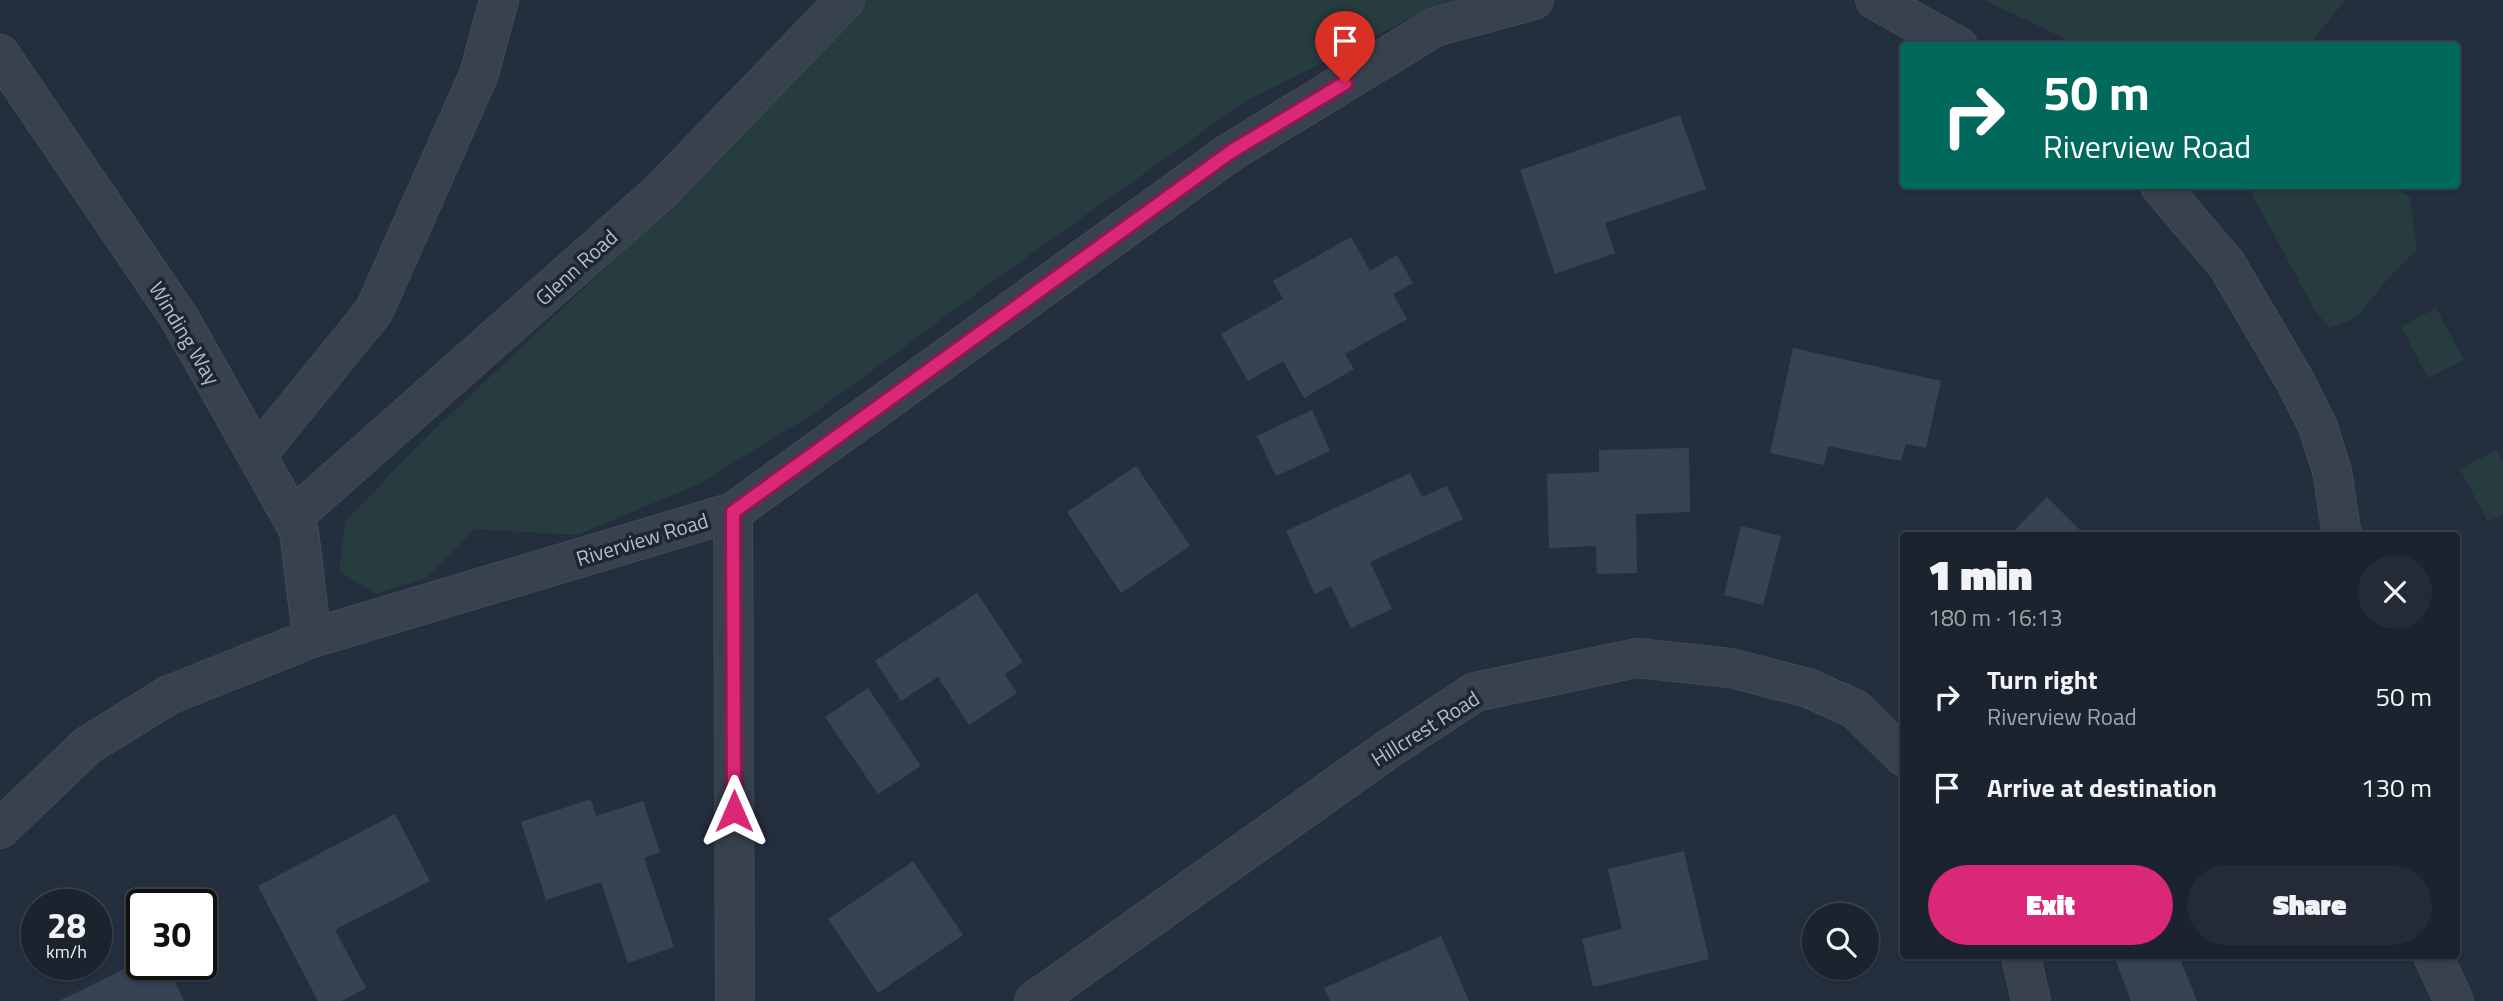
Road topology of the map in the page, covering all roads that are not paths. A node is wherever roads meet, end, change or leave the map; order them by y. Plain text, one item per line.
1 (499, 0) edge
2 (845, 0) edge
3 (1534, 0) edge
4 (1875, 0) edge
5 (1951, 42) edge
6 (0, 54) edge
7 (2163, 189) edge
8 (257, 455) junction
9 (733, 512) junction
10 (292, 518) junction
11 (2341, 532) edge
12 (312, 638) junction
13 (1900, 753) edge
14 (0, 829) edge
15 (2022, 959) edge
16 (2434, 959) edge
17 (735, 1001) edge
18 (1034, 1001) edge
19 (2031, 1001) edge
20 (2454, 1001) edge

1 - 8 street
2 - 10 street, Glenn Road
3 - 9 street, Riverview Road
4 - 5 street
6 - 8 street, Winding Way
7 - 11 street
8 - 10 street, Winding Way
9 - 12 street, Riverview Road
9 - 17 street
10 - 12 street, Winding Way
12 - 14 street, Riverview Road
13 - 18 street, Hillcrest Road
15 - 19 street
16 - 20 street

